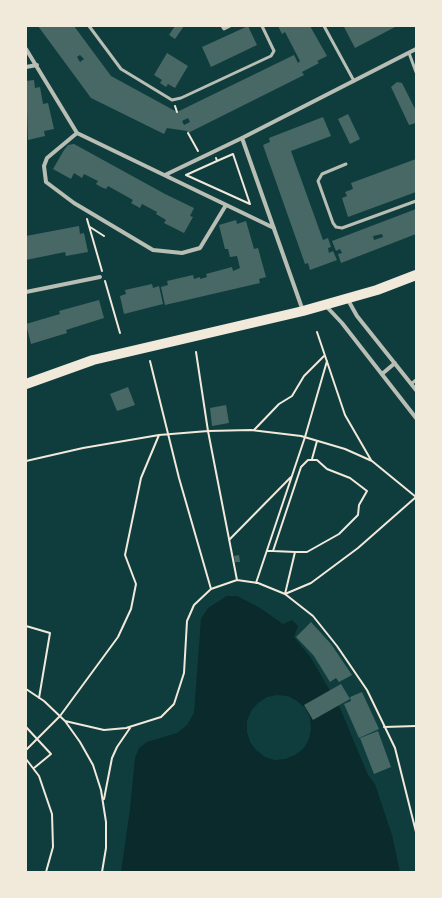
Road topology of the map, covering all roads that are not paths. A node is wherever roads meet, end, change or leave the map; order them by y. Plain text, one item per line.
1 (89, 26) edge
2 (230, 26) edge
3 (262, 26) edge
4 (326, 26) edge
5 (223, 28) edge
6 (26, 49) edge
7 (416, 49) edge
8 (408, 53) junction
9 (37, 65) junction
10 (26, 67) edge
11 (416, 72) edge
12 (354, 81) junction
13 (77, 132) junction
14 (242, 138) junction
15 (346, 164) dead end
16 (165, 175) junction
17 (416, 201) edge
18 (226, 205) junction
19 (274, 228) junction
20 (416, 275) edge
21 (100, 277) dead end
22 (26, 292) edge
23 (347, 299) junction
24 (325, 305) junction
25 (302, 311) junction
26 (395, 363) junction
27 (382, 374) junction
28 (416, 380) edge
29 (26, 384) edge
30 (411, 384) junction
31 (416, 390) edge
32 (414, 413) edge
33 (416, 418) edge

1 - 3 lane
2 - 5 lane
4 - 12 lane
6 - 9 street
7 - 8 street
8 - 11 lane
8 - 12 street
9 - 10 street
9 - 13 street
12 - 14 street
13 - 16 street
13 - 18 street
14 - 16 street
14 - 19 street
15 - 17 lane
16 - 18 street
18 - 19 street
19 - 25 street
20 - 23 main road
21 - 22 street
23 - 24 main road
23 - 26 street
24 - 25 main road
24 - 27 street
25 - 29 main road
26 - 27 street
26 - 30 street
27 - 32 street
28 - 30 lane
30 - 31 street
32 - 33 street

